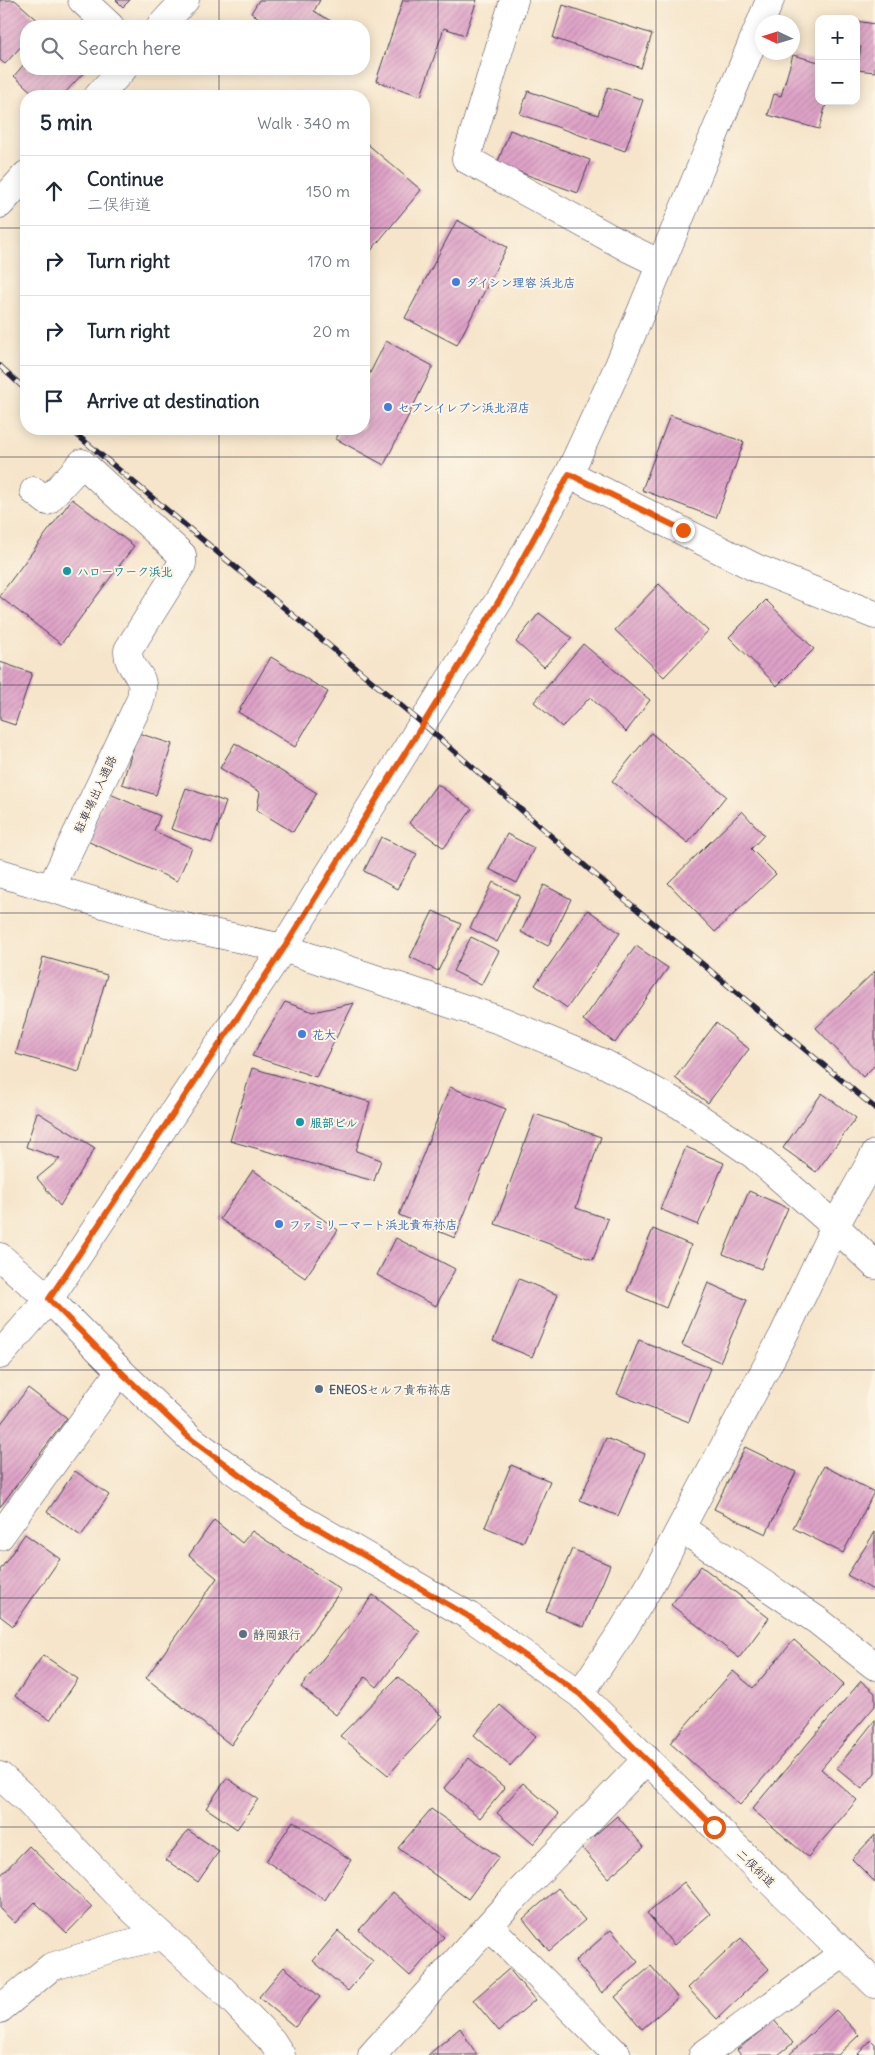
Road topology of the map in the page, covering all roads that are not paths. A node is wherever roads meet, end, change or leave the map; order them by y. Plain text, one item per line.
1 (82, 0) edge
2 (185, 0) edge
3 (514, 0) edge
4 (770, 0) edge
5 (104, 20) edge
6 (167, 20) edge
7 (117, 75) edge
8 (104, 90) edge
9 (20, 182) edge
10 (0, 204) edge
11 (661, 264) junction
12 (569, 474) junction
13 (34, 491) dead end
14 (875, 615) edge
15 (0, 873) edge
16 (51, 888) junction
17 (284, 948) junction
18 (875, 1154) edge
19 (835, 1226) junction
20 (0, 1257) edge
21 (875, 1265) edge
22 (49, 1299) junction
23 (0, 1355) edge
24 (120, 1371) junction
25 (681, 1528) junction
26 (0, 1536) edge
27 (875, 1666) edge
28 (580, 1694) junction
29 (647, 1759) junction
30 (0, 1776) edge
31 (489, 1926) junction
32 (162, 1936) junction
33 (844, 1953) junction
34 (875, 1984) edge
35 (0, 2009) edge
36 (281, 2055) edge
37 (372, 2055) edge
38 (617, 2055) edge
39 (703, 2055) edge

1 - 5 street
2 - 6 street
3 - 11 street
4 - 11 street
7 - 8 street
9 - 10 street
11 - 12 street
12 - 14 street
12 - 17 street
13 - 16 street, 駐車場出入通路
15 - 16 street
16 - 17 street
17 - 19 street
17 - 22 street
18 - 19 street
19 - 21 street
19 - 25 street
20 - 22 street, 二俣街道
22 - 23 street
22 - 24 street, 二俣街道
24 - 26 street
24 - 28 street, 二俣街道
25 - 27 street
25 - 28 street
28 - 29 street, 二俣街道
29 - 31 street
29 - 33 street, 二俣街道
30 - 32 street
31 - 37 street
31 - 38 street
32 - 35 street
32 - 36 street
33 - 34 street, 二俣街道
33 - 39 street

